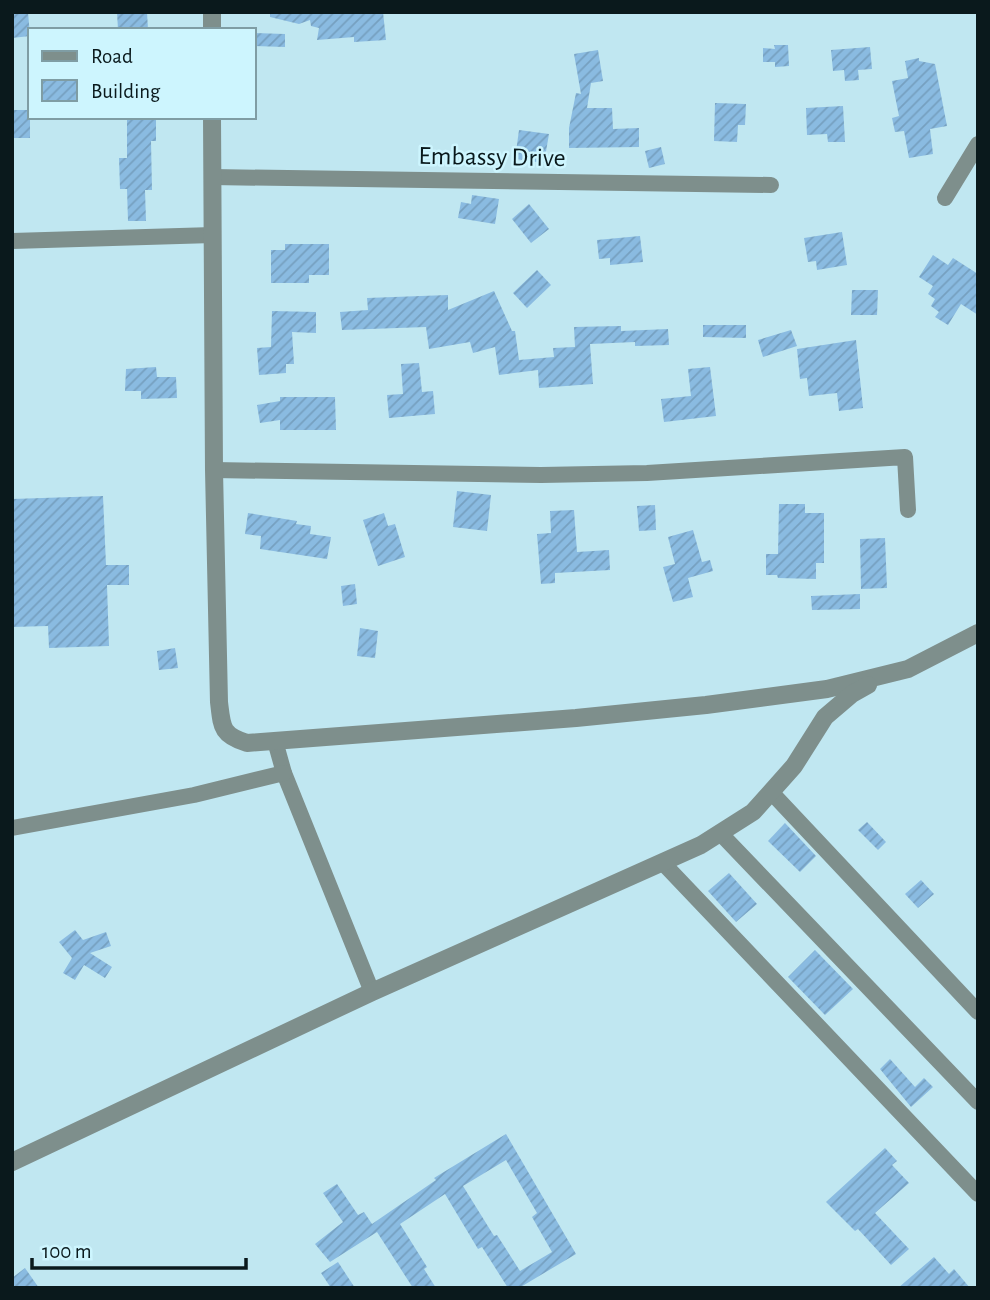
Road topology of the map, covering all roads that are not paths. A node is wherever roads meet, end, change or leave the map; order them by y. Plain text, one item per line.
1 (212, 119) edge
2 (978, 144) edge
3 (212, 177) junction
4 (771, 185) dead end
5 (945, 198) dead end
6 (213, 235) junction
7 (12, 241) edge
8 (214, 470) junction
9 (908, 510) dead end
10 (978, 633) edge
11 (883, 676) junction
12 (799, 693) junction
13 (819, 725) junction
14 (275, 741) junction
15 (284, 773) junction
16 (772, 793) junction
17 (12, 828) edge
18 (721, 834) junction
19 (663, 863) junction
20 (372, 992) junction
21 (978, 1012) edge
22 (978, 1102) edge
23 (12, 1162) edge
24 (978, 1194) edge

1 - 3 street
2 - 5 street
3 - 4 street, Embassy Drive
3 - 6 street
6 - 7 street
6 - 8 street
8 - 9 street
8 - 14 street
10 - 11 street
11 - 12 street
11 - 13 street
12 - 13 street
12 - 14 street
13 - 16 street
14 - 15 street
15 - 17 street
15 - 20 street
16 - 18 street
16 - 21 street
18 - 19 street
18 - 22 street
19 - 20 street
19 - 24 street
20 - 23 street

